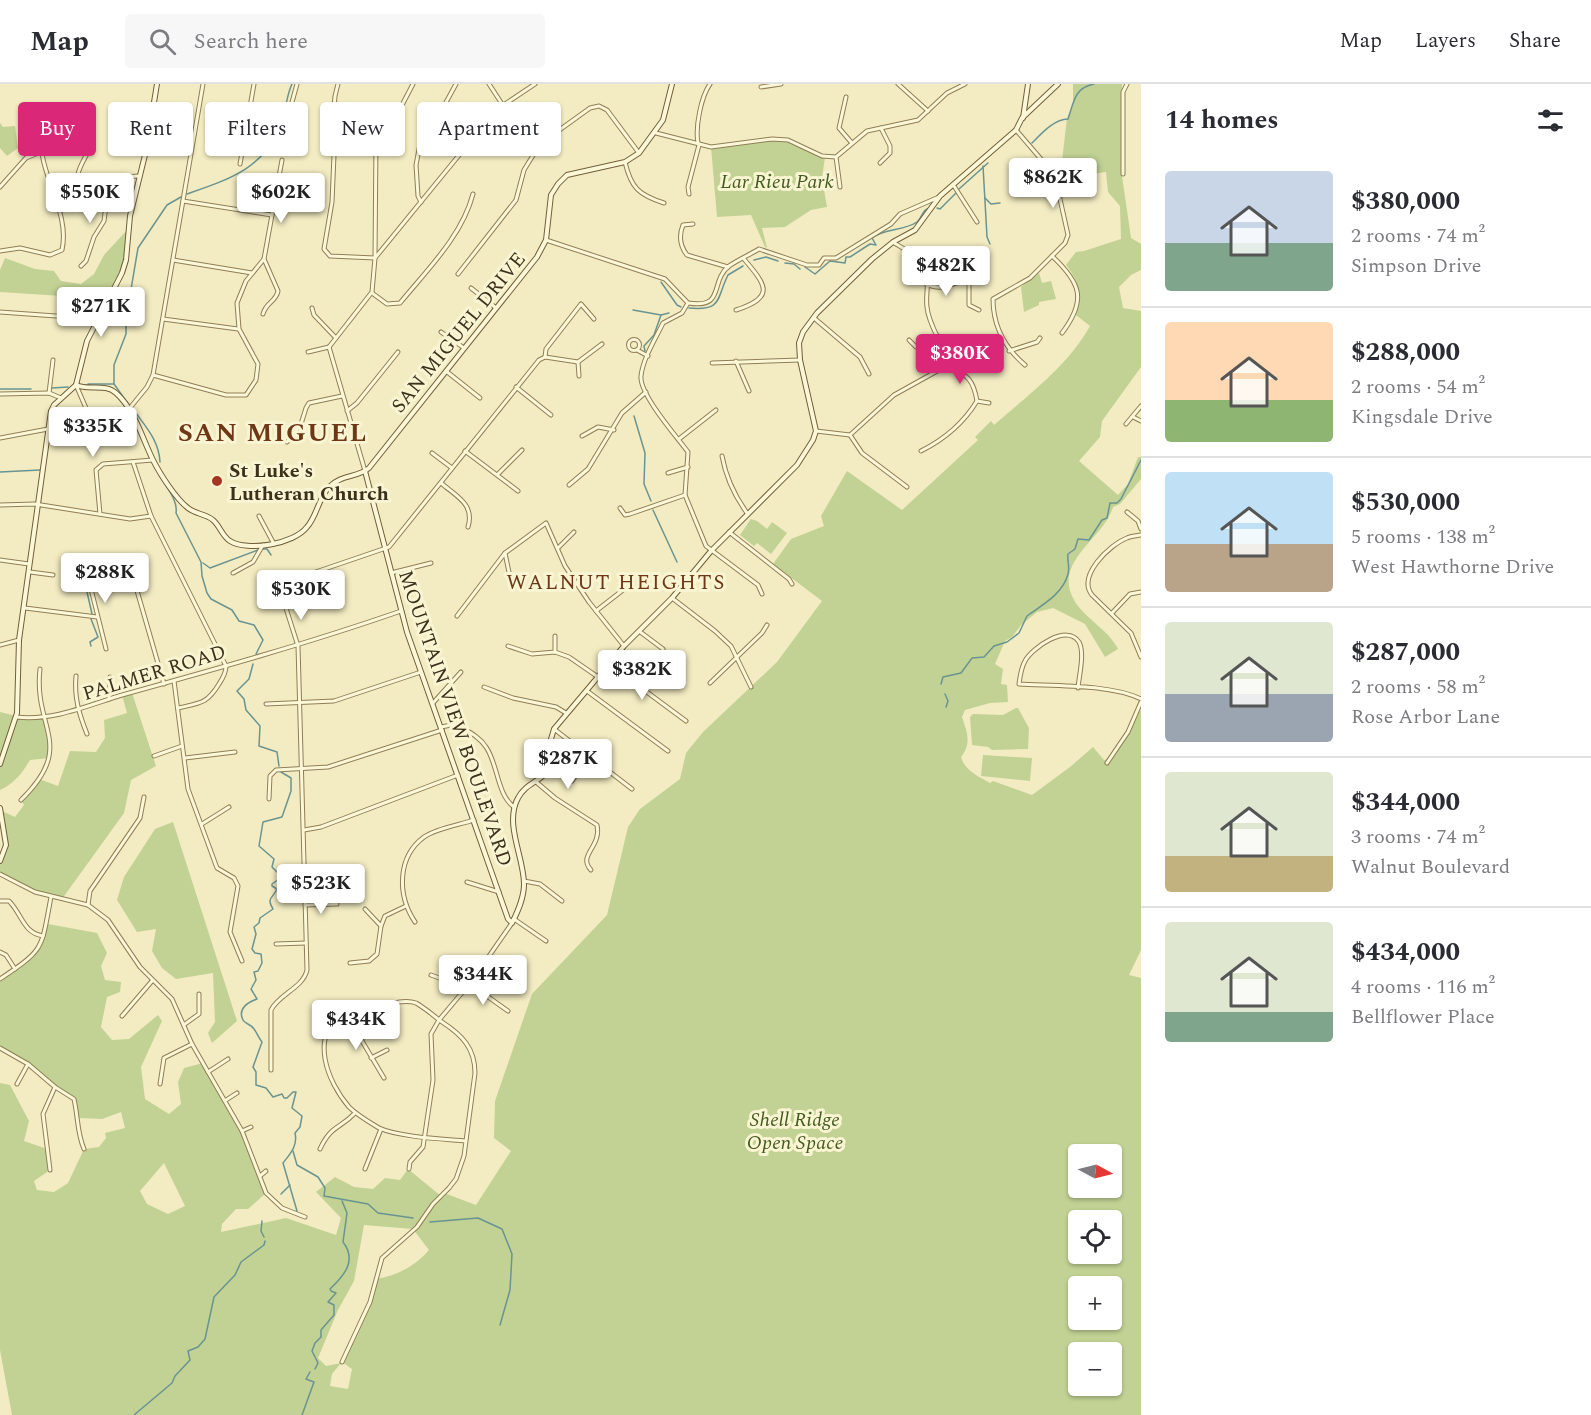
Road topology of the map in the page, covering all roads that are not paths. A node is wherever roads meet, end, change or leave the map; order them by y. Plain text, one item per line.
1 (158, 84) edge
2 (203, 84) edge
3 (254, 84) edge
4 (297, 84) edge
5 (338, 84) edge
6 (413, 84) edge
7 (456, 84) edge
8 (489, 84) edge
9 (535, 84) edge
10 (672, 84) edge
11 (710, 84) edge
12 (780, 84) edge
13 (898, 84) edge
14 (965, 84) edge
15 (1028, 84) edge
16 (1058, 84) edge
17 (1127, 84) edge
18 (761, 87) dead end
19 (846, 97) dead end
20 (292, 102) edge
21 (334, 102) edge
22 (501, 102) edge
23 (505, 102) edge
24 (928, 112) junction
25 (1022, 118) junction
26 (881, 128) junction
27 (1016, 130) junction
28 (656, 133) junction
29 (851, 142) junction
30 (699, 144) junction
31 (639, 153) junction
32 (31, 156) edge
33 (43, 156) edge
34 (86, 156) edge
35 (334, 156) edge
36 (457, 156) edge
37 (836, 157) junction
38 (282, 160) dead end
39 (625, 162) junction
40 (880, 163) dead end
41 (240, 164) dead end
42 (1123, 174) dead end
43 (139, 176) junction
44 (104, 182) junction
45 (954, 186) junction
46 (840, 187) dead end
47 (0, 188) edge
48 (473, 194) dead end
49 (689, 194) dead end
50 (940, 196) junction
51 (183, 201) junction
52 (421, 202) junction
53 (664, 203) dead end
54 (272, 215) junction
55 (977, 222) dead end
56 (693, 224) dead end
57 (546, 240) junction
58 (893, 243) junction
59 (0, 251) edge
60 (1053, 256) junction
61 (375, 258) junction
62 (264, 259) junction
63 (744, 259) junction
64 (173, 260) junction
65 (81, 266) dead end
66 (729, 267) junction
67 (252, 273) junction
68 (458, 274) dead end
69 (927, 285) junction
70 (471, 288) dead end
71 (372, 293) junction
72 (688, 303) junction
73 (312, 308) dead end
74 (496, 308) junction
75 (736, 310) dead end
76 (979, 310) dead end
77 (0, 312) edge
78 (263, 314) dead end
79 (814, 318) junction
80 (98, 319) junction
81 (163, 320) junction
82 (594, 320) dead end
83 (239, 329) junction
84 (441, 332) dead end
85 (1062, 333) dead end
86 (938, 336) junction
87 (336, 338) junction
88 (1040, 338) dead end
89 (909, 340) dead end
90 (602, 344) dead end
91 (329, 347) junction
92 (465, 348) junction
93 (638, 350) dead end
94 (1009, 351) junction
95 (308, 352) dead end
96 (398, 352) dead end
97 (648, 356) junction
98 (545, 357) junction
99 (53, 360) dead end
100 (800, 360) junction
101 (736, 361) junction
102 (578, 362) junction
103 (712, 363) dead end
104 (948, 365) junction
105 (1025, 365) dead end
106 (446, 371) junction
107 (869, 374) dead end
108 (153, 375) junction
109 (579, 376) dead end
110 (76, 385) junction
111 (516, 387) junction
112 (749, 391) dead end
113 (646, 392) junction
114 (0, 393) edge
115 (49, 393) junction
116 (342, 396) junction
117 (61, 398) junction
118 (480, 398) dead end
119 (977, 401) junction
120 (989, 403) dead end
121 (1141, 406) edge
122 (128, 410) junction
123 (716, 410) dead end
124 (347, 411) junction
125 (89, 415) dead end
126 (551, 415) dead end
127 (1133, 417) junction
128 (1141, 421) edge
129 (1126, 424) dead end
130 (48, 429) junction
131 (83, 429) dead end
132 (614, 430) junction
133 (816, 431) junction
134 (48, 435) junction
135 (850, 435) junction
136 (582, 436) dead end
137 (0, 438) edge
138 (679, 439) junction
139 (287, 442) dead end
140 (522, 450) dead end
141 (465, 451) junction
142 (921, 451) dead end
143 (432, 453) dead end
144 (722, 456) dead end
145 (153, 460) junction
146 (133, 462) junction
147 (688, 467) junction
148 (452, 468) junction
149 (365, 471) junction
150 (668, 473) dead end
151 (498, 474) junction
152 (441, 483) junction
153 (569, 485) dead end
154 (906, 487) dead end
155 (518, 491) dead end
156 (685, 495) junction
157 (0, 505) edge
158 (38, 505) junction
159 (620, 508) dead end
160 (1127, 512) dead end
161 (747, 513) junction
162 (100, 514) junction
163 (151, 516) junction
164 (259, 516) dead end
165 (468, 527) dead end
166 (1141, 529) edge
167 (574, 532) dead end
168 (728, 532) junction
169 (1141, 535) edge
170 (274, 544) junction
171 (263, 545) junction
172 (385, 548) junction
173 (558, 548) junction
174 (711, 551) junction
175 (505, 553) junction
176 (0, 560) edge
177 (89, 561) dead end
178 (129, 563) dead end
179 (431, 563) dead end
180 (31, 564) junction
181 (30, 572) junction
182 (233, 573) dead end
183 (391, 573) junction
184 (52, 575) dead end
185 (307, 575) dead end
186 (510, 577) dead end
187 (792, 585) dead end
188 (622, 590) dead end
189 (1141, 592) edge
190 (762, 594) dead end
191 (672, 598) junction
192 (284, 602) dead end
193 (25, 608) junction
194 (401, 611) junction
195 (596, 611) junction
196 (1112, 613) junction
197 (457, 616) dead end
198 (97, 617) junction
199 (767, 625) dead end
200 (639, 631) junction
201 (555, 636) dead end
202 (19, 640) junction
203 (0, 645) edge
204 (298, 645) junction
205 (508, 646) dead end
206 (624, 646) junction
207 (106, 648) dead end
208 (663, 649) dead end
209 (555, 652) junction
210 (1141, 657) edge
211 (737, 658) junction
212 (609, 664) junction
213 (226, 666) junction
214 (40, 669) dead end
215 (421, 672) junction
216 (461, 672) dead end
217 (76, 676) dead end
218 (110, 677) dead end
219 (598, 677) junction
220 (174, 681) junction
221 (710, 683) dead end
222 (164, 684) junction
223 (483, 687) dead end
224 (751, 687) dead end
225 (1078, 688) junction
226 (587, 691) junction
227 (109, 699) junction
228 (1141, 700) edge
229 (300, 703) junction
230 (433, 703) junction
231 (266, 704) dead end
232 (178, 708) junction
233 (78, 710) junction
234 (566, 713) junction
235 (16, 717) junction
236 (45, 718) junction
237 (686, 721) dead end
238 (442, 728) junction
239 (554, 729) junction
240 (87, 734) dead end
241 (182, 746) junction
242 (668, 751) dead end
243 (235, 753) dead end
244 (154, 756) dead end
245 (185, 758) junction
246 (1107, 763) dead end
247 (0, 764) edge
248 (550, 765) junction
249 (301, 769) junction
250 (580, 769) dead end
251 (458, 775) junction
252 (535, 781) junction
253 (632, 789) dead end
254 (144, 797) dead end
255 (269, 799) dead end
256 (21, 800) dead end
257 (229, 807) dead end
258 (514, 807) junction
259 (0, 808) edge
260 (1, 817) edge
261 (474, 820) junction
262 (202, 824) junction
263 (304, 830) junction
264 (0, 861) edge
265 (591, 870) dead end
266 (0, 874) edge
267 (524, 881) junction
268 (467, 882) dead end
269 (499, 892) junction
270 (51, 897) junction
271 (0, 901) edge
272 (562, 901) dead end
273 (337, 904) dead end
274 (88, 905) junction
275 (305, 905) junction
276 (406, 906) junction
277 (365, 909) dead end
278 (513, 921) junction
279 (415, 922) dead end
280 (381, 926) junction
281 (44, 936) junction
282 (546, 941) dead end
283 (306, 943) junction
284 (276, 944) dead end
285 (0, 952) edge
286 (242, 961) dead end
287 (350, 963) dead end
288 (15, 969) junction
289 (431, 975) dead end
290 (0, 979) edge
291 (152, 981) junction
292 (470, 984) junction
293 (466, 988) junction
294 (199, 994) dead end
295 (508, 1011) dead end
296 (354, 1012) junction
297 (122, 1016) dead end
298 (439, 1020) junction
299 (185, 1024) junction
300 (192, 1044) junction
301 (0, 1048) edge
302 (387, 1050) dead end
303 (371, 1058) junction
304 (228, 1059) dead end
305 (28, 1064) junction
306 (271, 1070) dead end
307 (208, 1072) junction
308 (384, 1078) dead end
309 (17, 1084) dead end
310 (160, 1084) dead end
311 (55, 1087) junction
312 (237, 1093) dead end
313 (226, 1100) junction
314 (355, 1113) junction
315 (251, 1128) dead end
316 (381, 1129) junction
317 (242, 1131) junction
318 (424, 1137) junction
319 (465, 1141) junction
320 (84, 1149) dead end
321 (320, 1149) dead end
322 (365, 1169) dead end
323 (409, 1169) dead end
324 (50, 1170) dead end
325 (266, 1172) dead end
326 (260, 1176) junction
327 (305, 1217) dead end
328 (342, 1362) dead end

1 - 43 street
2 - 51 street
3 - 41 street
4 - 20 street
5 - 21 street
6 - 61 street
7 - 52 street
8 - 22 street
9 - 23 street
10 - 28 street, SAN MIGUEL DRIVE
11 - 30 street
12 - 18 street
13 - 24 street
14 - 24 street
15 - 25 street
16 - 25 street
17 - 42 street
19 - 29 street
24 - 26 street
25 - 27 street
26 - 29 street
26 - 40 street
27 - 45 street
27 - 60 street
28 - 30 street
28 - 31 street, SAN MIGUEL DRIVE
29 - 37 street
30 - 37 street
30 - 49 street
31 - 39 street, SAN MIGUEL DRIVE
31 - 68 street
32 - 47 street
33 - 59 street
34 - 44 street
35 - 61 street
36 - 52 street
37 - 46 street
38 - 54 street
39 - 53 street
39 - 57 street, SAN MIGUEL DRIVE
43 - 44 street
43 - 80 street
44 - 65 street
45 - 50 street
45 - 55 street
48 - 71 street
50 - 58 street
50 - 63 street
51 - 54 street
51 - 64 street
52 - 61 street
54 - 62 street
56 - 66 street
57 - 72 street
57 - 74 street, SAN MIGUEL DRIVE
58 - 69 street
58 - 79 street
60 - 85 street
60 - 94 street
61 - 71 street
62 - 67 street
62 - 78 street
63 - 66 street
63 - 75 street
64 - 67 street
64 - 81 street
66 - 72 street
67 - 83 street
69 - 76 street
69 - 86 street
70 - 74 street
71 - 87 street
72 - 97 street
73 - 87 street
74 - 92 street, SAN MIGUEL DRIVE
77 - 80 street
79 - 100 street
79 - 107 street
80 - 110 street
81 - 83 street
81 - 108 street
82 - 98 street
83 - 108 street
84 - 92 street
86 - 89 street
86 - 104 street
87 - 91 street
88 - 94 street
90 - 102 street
91 - 95 street
91 - 116 street, MOUNTAIN VIEW BOULEVARD
92 - 106 street, SAN MIGUEL DRIVE
93 - 97 street
94 - 105 street
96 - 124 street
97 - 113 street
98 - 102 street
98 - 111 street
99 - 115 street
100 - 101 street
100 - 133 street
101 - 103 street
101 - 112 street
102 - 109 street
104 - 119 street
104 - 135 street
106 - 118 street
106 - 149 street, SAN MIGUEL DRIVE
108 - 122 street
110 - 117 street
110 - 122 street
110 - 125 street
111 - 126 street
111 - 141 street
113 - 132 street
113 - 138 street
114 - 115 street
115 - 117 street
116 - 124 street, MOUNTAIN VIEW BOULEVARD
116 - 139 street
117 - 130 street
119 - 120 street
119 - 142 street
121 - 127 street
122 - 145 street
123 - 138 street
124 - 149 street, MOUNTAIN VIEW BOULEVARD
127 - 128 street
127 - 129 street
130 - 134 street
130 - 137 street
131 - 134 street
132 - 136 street
132 - 153 street
133 - 135 street
133 - 161 street
134 - 158 street
135 - 154 street
138 - 147 street
140 - 151 street
141 - 148 street
141 - 151 street
143 - 148 street
144 - 161 street
145 - 146 street
145 - 171 street
146 - 162 street
146 - 163 street
147 - 150 street
147 - 156 street
148 - 152 street
149 - 170 street
149 - 172 street, MOUNTAIN VIEW BOULEVARD
151 - 155 street
152 - 165 street
152 - 172 street
156 - 159 street
156 - 174 street
157 - 158 street
158 - 162 street
158 - 180 street
160 - 166 street
161 - 168 street
162 - 163 street
163 - 213 street
164 - 170 street
167 - 173 street
168 - 174 street
168 - 187 street
169 - 196 street
170 - 171 street
171 - 182 street
172 - 183 street, MOUNTAIN VIEW BOULEVARD
172 - 185 street
173 - 175 street
173 - 195 street
174 - 190 street
174 - 191 street
175 - 186 street
175 - 197 street
176 - 180 street
177 - 198 street
178 - 222 street
179 - 183 street
180 - 181 street
181 - 184 street
181 - 193 street
183 - 194 street, MOUNTAIN VIEW BOULEVARD
188 - 195 street
189 - 196 street
191 - 200 street
191 - 211 street
192 - 204 street
193 - 198 street
193 - 202 street
194 - 204 street, PALMER ROAD
194 - 215 street, MOUNTAIN VIEW BOULEVARD
195 - 206 street
196 - 210 street
198 - 207 street
199 - 211 street
200 - 206 street
200 - 208 street
201 - 209 street
202 - 203 street
202 - 235 street
204 - 213 street, PALMER ROAD
204 - 229 street
205 - 209 street
206 - 212 street
209 - 219 street
211 - 221 street
211 - 224 street
212 - 219 street
212 - 237 street
213 - 220 street, PALMER ROAD
213 - 232 street
214 - 236 street
215 - 229 street
215 - 230 street, MOUNTAIN VIEW BOULEVARD
216 - 230 street
217 - 233 street
218 - 227 street
219 - 226 street
220 - 222 street, PALMER ROAD
220 - 232 street
222 - 227 street, PALMER ROAD
223 - 234 street
225 - 225 street
225 - 228 street
226 - 234 street
226 - 242 street
227 - 233 street, PALMER ROAD
228 - 246 street
229 - 231 street
229 - 249 street
230 - 238 street, MOUNTAIN VIEW BOULEVARD
232 - 241 street
233 - 236 street, PALMER ROAD
233 - 240 street
234 - 239 street
235 - 236 street, PALMER ROAD
235 - 247 street
236 - 256 street
238 - 249 street
238 - 251 street, MOUNTAIN VIEW BOULEVARD
238 - 258 street
239 - 248 street
239 - 253 street
241 - 244 street
241 - 245 street
243 - 245 street
245 - 262 street
248 - 250 street
248 - 252 street
249 - 255 street
249 - 263 street
251 - 261 street, MOUNTAIN VIEW BOULEVARD
251 - 263 street
252 - 258 street
252 - 265 street
254 - 274 street
257 - 262 street
258 - 267 street
259 - 260 street
260 - 264 street
261 - 269 street, MOUNTAIN VIEW BOULEVARD
261 - 276 street
262 - 286 street
263 - 275 street
266 - 270 street
267 - 272 street
267 - 278 street
268 - 269 street
269 - 278 street, MOUNTAIN VIEW BOULEVARD
270 - 274 street
270 - 281 street
271 - 281 street
273 - 275 street
274 - 291 street
275 - 283 street
276 - 279 street
276 - 280 street
277 - 280 street
278 - 282 street
278 - 292 street
280 - 287 street
281 - 288 street
283 - 284 street
283 - 306 street
285 - 288 street
288 - 290 street
289 - 293 street
291 - 297 street
291 - 299 street
292 - 293 street
292 - 295 street
293 - 298 street
294 - 299 street
296 - 298 street
296 - 303 street
296 - 314 street
298 - 318 street
298 - 319 street
299 - 300 street
300 - 307 street
300 - 310 street
301 - 305 street
302 - 303 street
303 - 308 street
304 - 307 street
305 - 309 street
305 - 311 street
307 - 313 street
311 - 320 street
311 - 324 street
312 - 313 street
313 - 317 street
314 - 316 street
314 - 321 street
315 - 317 street
316 - 318 street
316 - 322 street
317 - 326 street
318 - 319 street
318 - 323 street
319 - 328 street
325 - 326 street
326 - 327 street

